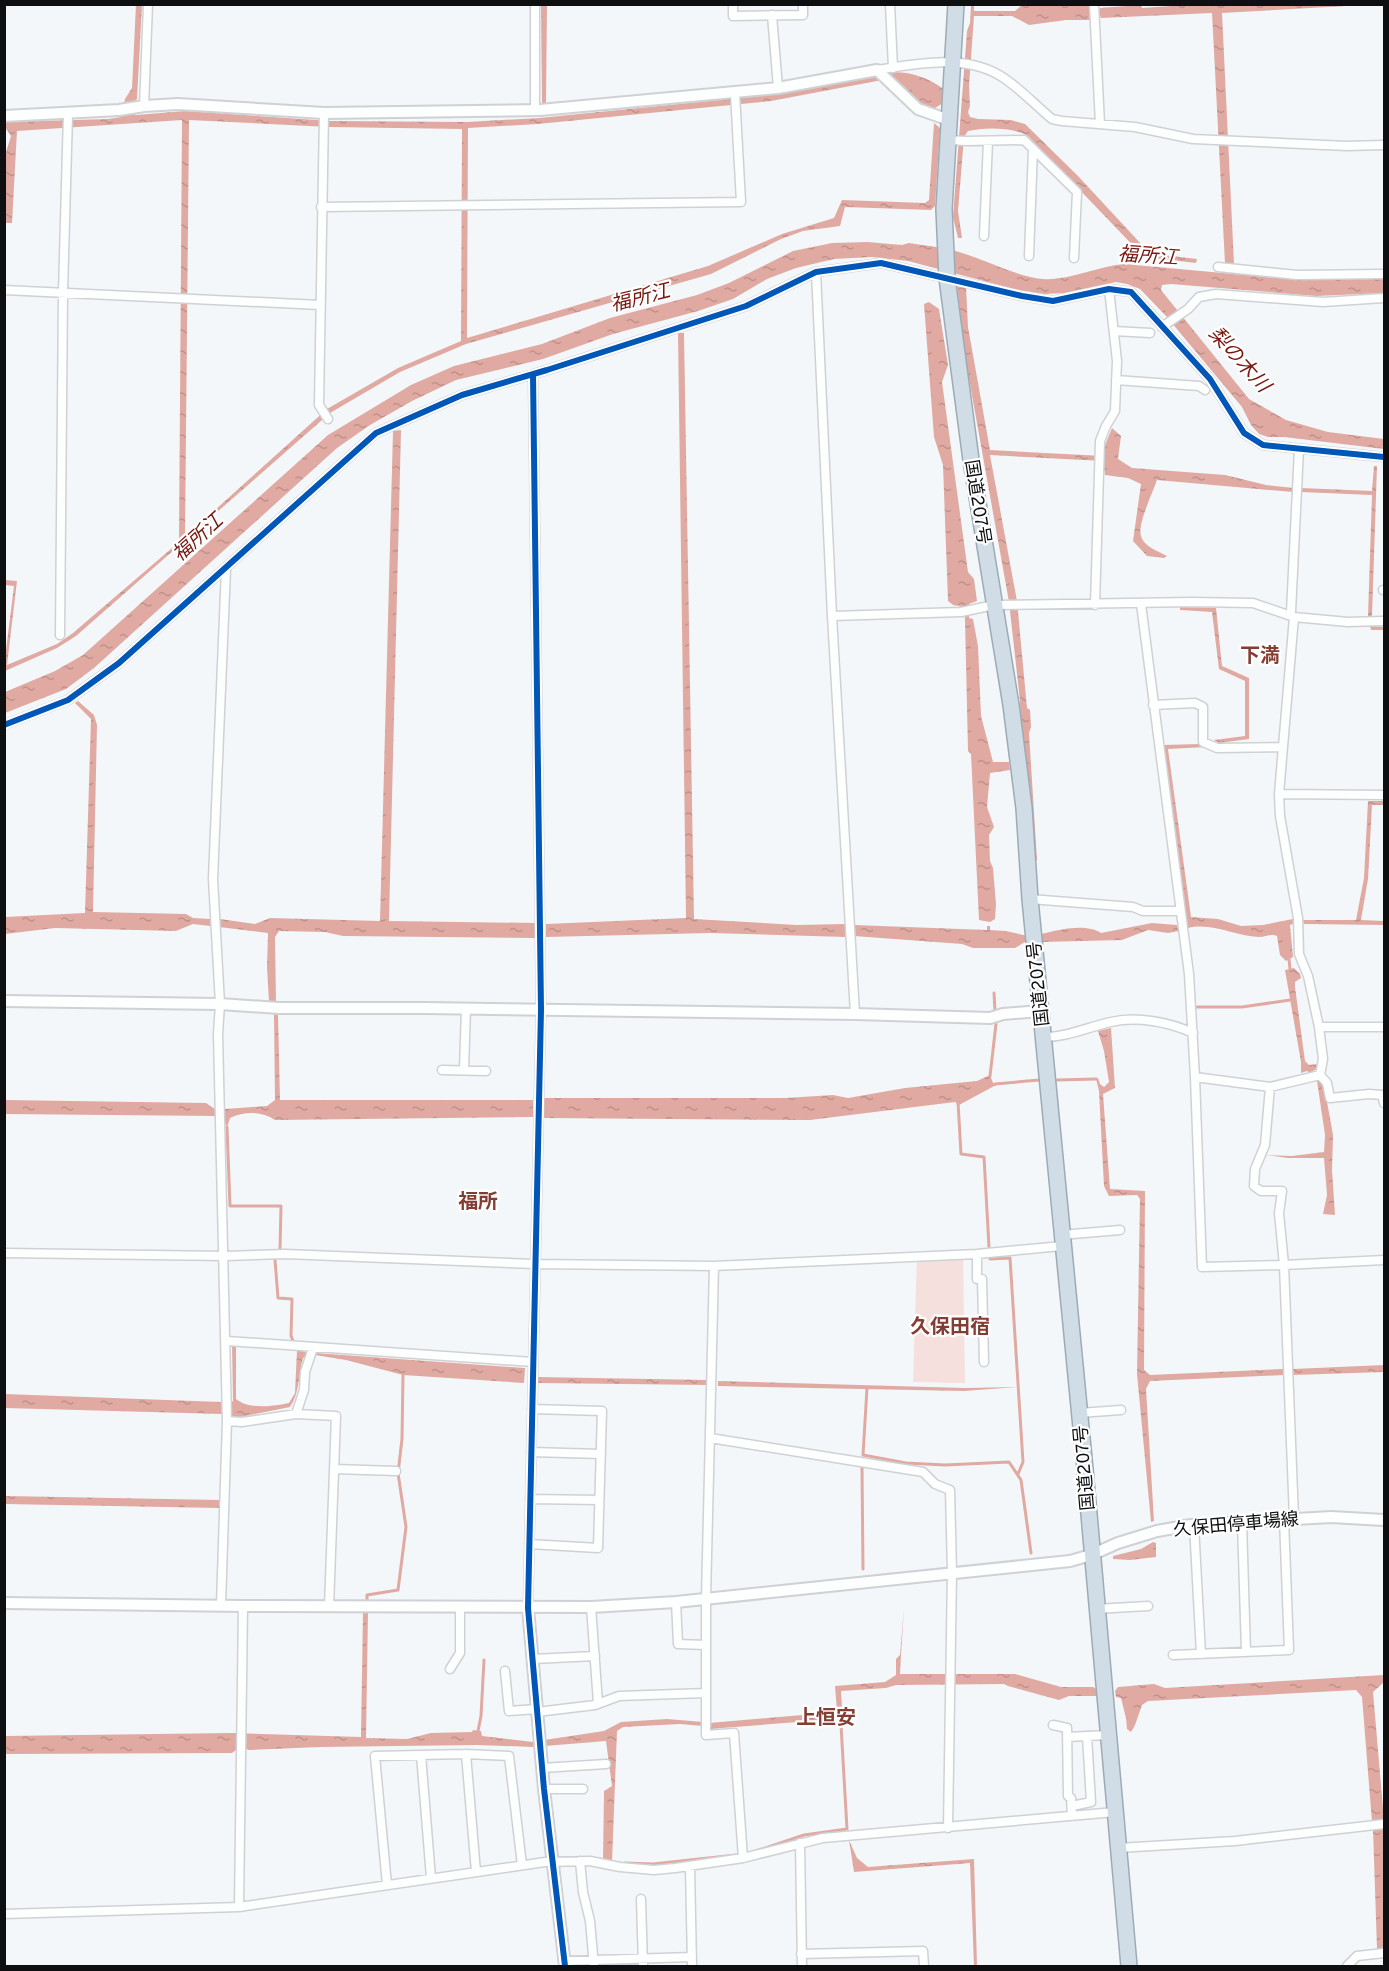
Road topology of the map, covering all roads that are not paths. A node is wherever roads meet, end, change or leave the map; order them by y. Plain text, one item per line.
1 (148, 4) edge
2 (535, 4) edge
3 (733, 4) edge
4 (803, 4) edge
5 (890, 4) edge
6 (956, 4) edge
7 (1094, 10) edge
8 (772, 15) junction
9 (957, 64) junction
10 (893, 68) junction
11 (877, 70) junction
12 (778, 88) junction
13 (735, 93) junction
14 (138, 107) junction
15 (535, 110) junction
16 (324, 113) junction
17 (68, 114) junction
18 (4, 116) edge
19 (949, 120) junction
20 (1100, 124) junction
21 (957, 141) junction
22 (988, 141) junction
23 (1384, 145) edge
24 (1033, 149) junction
25 (321, 207) junction
26 (984, 236) dead end
27 (1029, 256) dead end
28 (1074, 258) dead end
29 (1218, 267) dead end
30 (816, 272) junction
31 (1384, 274) edge
32 (947, 278) junction
33 (1109, 289) junction
34 (4, 290) edge
35 (63, 292) junction
36 (1384, 298) edge
37 (320, 305) junction
38 (1162, 327) junction
39 (1114, 331) junction
40 (1150, 333) dead end
41 (533, 374) junction
42 (1116, 380) junction
43 (1205, 390) dead end
44 (328, 419) dead end
45 (1299, 449) junction
46 (1384, 457) edge
47 (226, 569) junction
48 (1140, 604) junction
49 (1000, 605) junction
50 (1095, 605) junction
51 (832, 616) junction
52 (1291, 616) junction
53 (1376, 621) edge
54 (60, 635) dead end
55 (1154, 705) junction
56 (4, 725) edge
57 (1283, 747) junction
58 (1279, 794) junction
59 (1384, 795) edge
60 (1030, 899) junction
61 (1180, 911) junction
62 (4, 1001) edge
63 (220, 1004) junction
64 (466, 1008) junction
65 (541, 1010) junction
66 (1041, 1011) junction
67 (855, 1014) junction
68 (1384, 1027) edge
69 (1319, 1028) junction
70 (1193, 1033) junction
71 (1044, 1037) junction
72 (442, 1070) dead end
73 (464, 1070) junction
74 (486, 1071) dead end
75 (1320, 1075) junction
76 (1195, 1077) junction
77 (1270, 1087) junction
78 (1384, 1103) edge
79 (1119, 1230) dead end
80 (1062, 1240) junction
81 (4, 1253) edge
82 (977, 1254) junction
83 (225, 1256) junction
84 (1384, 1260) edge
85 (535, 1264) junction
86 (1284, 1265) junction
87 (714, 1266) junction
88 (227, 1341) junction
89 (313, 1348) junction
90 (533, 1362) junction
91 (984, 1362) dead end
92 (532, 1409) junction
93 (1121, 1410) dead end
94 (1079, 1413) junction
95 (296, 1414) junction
96 (227, 1421) junction
97 (710, 1438) junction
98 (531, 1452) junction
99 (601, 1454) junction
100 (334, 1468) junction
101 (396, 1471) dead end
102 (530, 1499) junction
103 (599, 1500) junction
104 (1289, 1519) junction
105 (1384, 1520) edge
106 (1242, 1522) junction
107 (1194, 1525) junction
108 (529, 1544) junction
109 (1091, 1555) junction
110 (952, 1572) junction
111 (706, 1598) junction
112 (676, 1602) junction
113 (4, 1603) edge
114 (221, 1605) junction
115 (243, 1606) junction
116 (329, 1606) junction
117 (1148, 1606) dead end
118 (591, 1607) junction
119 (460, 1608) junction
120 (528, 1608) junction
121 (1096, 1609) junction
122 (706, 1645) junction
123 (1246, 1652) junction
124 (1201, 1654) junction
125 (1173, 1655) dead end
126 (595, 1656) junction
127 (533, 1659) junction
128 (450, 1669) dead end
129 (505, 1671) dead end
130 (706, 1693) junction
131 (598, 1703) junction
132 (537, 1710) junction
133 (1053, 1725) dead end
134 (1108, 1735) junction
135 (1087, 1736) junction
136 (1067, 1737) junction
137 (466, 1754) junction
138 (421, 1755) junction
139 (606, 1764) dead end
140 (542, 1768) junction
141 (544, 1789) junction
142 (583, 1789) dead end
143 (1071, 1806) junction
144 (1115, 1812) junction
145 (1072, 1816) junction
146 (1380, 1824) edge
147 (948, 1828) junction
148 (800, 1843) junction
149 (1118, 1848) junction
150 (742, 1858) junction
151 (580, 1861) junction
152 (553, 1862) junction
153 (522, 1865) junction
154 (690, 1866) junction
155 (476, 1872) junction
156 (431, 1878) junction
157 (387, 1885) junction
158 (641, 1899) dead end
159 (239, 1907) junction
160 (4, 1914) edge
161 (1384, 1953) edge
162 (801, 1954) junction
163 (692, 1962) edge
164 (594, 1963) edge
165 (643, 1963) edge
166 (564, 1964) edge
167 (802, 1966) edge
168 (924, 1966) edge
169 (1129, 1966) edge
170 (1347, 1966) edge

1 - 14 street
2 - 15 street
3 - 8 street
4 - 8 street
5 - 10 street
6 - 9 highway, 国道207号
7 - 20 street
8 - 12 street
9 - 10 street
9 - 19 highway, 国道207号
9 - 20 street
10 - 11 street
11 - 12 street
11 - 19 street
12 - 13 street
13 - 15 street
13 - 25 street
14 - 16 street
14 - 17 street
15 - 16 street
16 - 25 street
17 - 18 street
17 - 35 street
19 - 21 highway, 国道207号
20 - 23 street
21 - 22 street
21 - 32 highway, 国道207号
22 - 24 street
22 - 26 street
24 - 27 street
24 - 28 street
25 - 37 street
29 - 31 street
30 - 32 street
30 - 41 street
30 - 51 street
32 - 33 street
32 - 49 highway, 国道207号
33 - 38 street
33 - 39 street
34 - 35 street
35 - 37 street
35 - 54 street
36 - 38 street
37 - 44 street
38 - 45 street
39 - 40 street
39 - 42 street
41 - 47 street
41 - 65 street
42 - 43 street
42 - 50 street
45 - 46 street
45 - 52 street
47 - 56 street
47 - 63 street
48 - 50 street
48 - 52 street
48 - 55 street
49 - 50 street
49 - 51 street
49 - 60 highway, 国道207号
51 - 67 street
52 - 53 street
52 - 57 street
55 - 57 street
55 - 61 street
57 - 58 street
58 - 59 street
58 - 69 street
60 - 61 street
60 - 66 highway, 国道207号
61 - 70 street
62 - 63 street
63 - 64 street
63 - 83 street
64 - 65 street
64 - 73 street
65 - 67 street
65 - 85 street
66 - 67 street
66 - 71 highway, 国道207号
68 - 69 street
69 - 75 street
70 - 71 street
70 - 76 street
71 - 80 highway, 国道207号
72 - 73 street
73 - 74 street
75 - 77 street
75 - 78 street
76 - 77 street
76 - 86 street
77 - 86 street
79 - 80 street
80 - 82 street
80 - 94 highway, 国道207号
81 - 83 street
82 - 87 street
82 - 91 street
83 - 85 street
83 - 88 street
84 - 86 street
85 - 87 street
85 - 90 street
86 - 104 street
87 - 97 street
88 - 89 street
88 - 96 street
89 - 90 street
89 - 95 street
90 - 92 street
92 - 98 street
92 - 99 street
93 - 94 street
94 - 109 highway, 国道207号
95 - 96 street
95 - 100 street
96 - 114 street
97 - 110 street
97 - 111 street
98 - 99 street
98 - 102 street
99 - 103 street
100 - 101 street
100 - 116 street
102 - 103 street
102 - 108 street
103 - 108 street
104 - 105 street, 久保田停車場線
104 - 106 street, 久保田停車場線
104 - 123 street
106 - 107 street, 久保田停車場線
106 - 123 street
107 - 109 street, 久保田停車場線
107 - 124 street
108 - 120 street
109 - 110 street, 久保田停車場線
109 - 121 highway, 国道207号
110 - 111 street, 久保田停車場線
110 - 147 street
111 - 112 street, 久保田停車場線
111 - 122 street
112 - 118 street, 久保田停車場線
112 - 122 street
113 - 114 street, 久保田停車場線
114 - 115 street, 久保田停車場線
115 - 116 street, 久保田停車場線
115 - 159 street
116 - 119 street, 久保田停車場線
117 - 121 street
118 - 120 street, 久保田停車場線
118 - 126 street
119 - 120 street, 久保田停車場線
119 - 128 street
120 - 127 street
121 - 134 highway, 国道207号
122 - 130 street
123 - 124 street
124 - 125 street
126 - 127 street
126 - 131 street
127 - 132 street
129 - 132 street
130 - 131 street
130 - 150 street
131 - 132 street
132 - 140 street
133 - 136 street
134 - 135 street
134 - 144 highway, 国道207号
135 - 136 street
135 - 143 street
136 - 143 street
137 - 138 street
137 - 153 street
137 - 155 street
138 - 156 street
138 - 157 street
139 - 140 street
140 - 141 street
141 - 142 street
141 - 152 street
143 - 145 street
144 - 145 street
144 - 149 highway, 国道207号
145 - 147 street
146 - 149 street
147 - 148 street
148 - 150 street
148 - 162 street
149 - 169 highway, 国道207号
150 - 154 street
151 - 152 street
151 - 154 street
151 - 164 street
152 - 153 street
152 - 166 street
153 - 155 street
154 - 163 street
155 - 156 street
156 - 157 street
157 - 159 street
158 - 165 street
159 - 160 street
161 - 170 street
162 - 167 street
162 - 168 street
163 - 165 street
164 - 165 street
164 - 166 street

